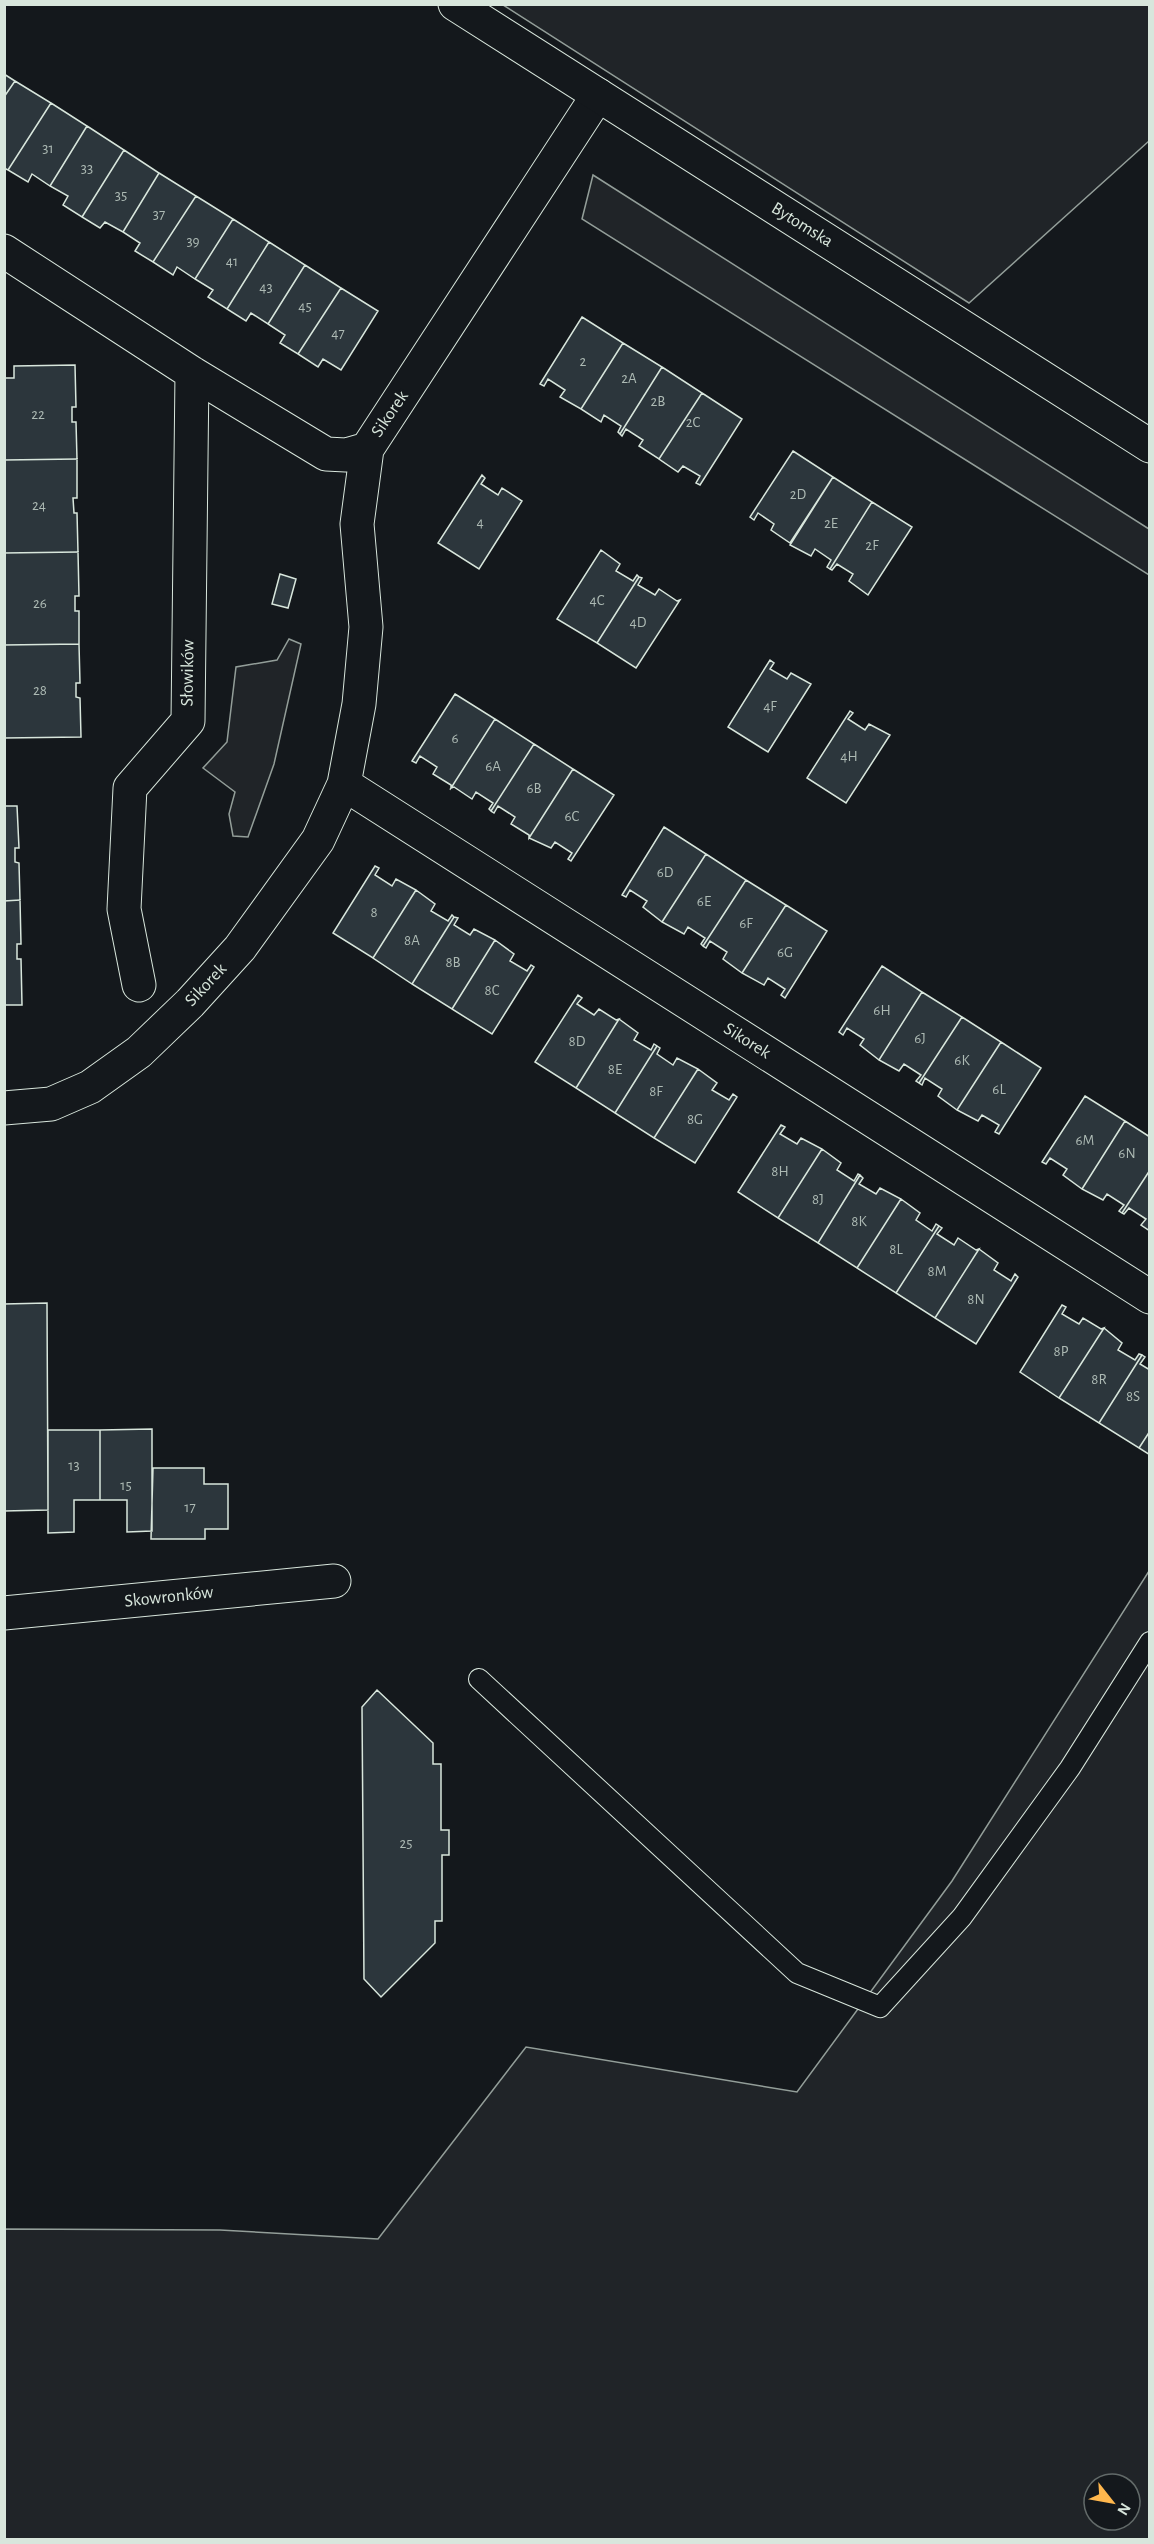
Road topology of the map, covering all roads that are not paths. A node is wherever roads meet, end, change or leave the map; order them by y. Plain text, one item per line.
1 (455, 4) edge
2 (598, 95) junction
3 (4, 251) edge
4 (192, 373) junction
5 (1149, 446) edge
6 (367, 449) junction
7 (344, 784) junction
8 (139, 985) dead end
9 (4, 1108) edge
10 (1149, 1297) edge
11 (334, 1581) dead end
12 (4, 1613) edge
13 (1149, 1642) edge
14 (479, 1679) dead end

1 - 2 street, Bytomska
2 - 5 street, Bytomska
2 - 6 street, Sikorek
3 - 4 street
4 - 6 street
4 - 8 street, Słowików
6 - 7 street, Sikorek
7 - 9 street, Sikorek
7 - 10 street, Sikorek
11 - 12 street, Skowronków
13 - 14 lane

